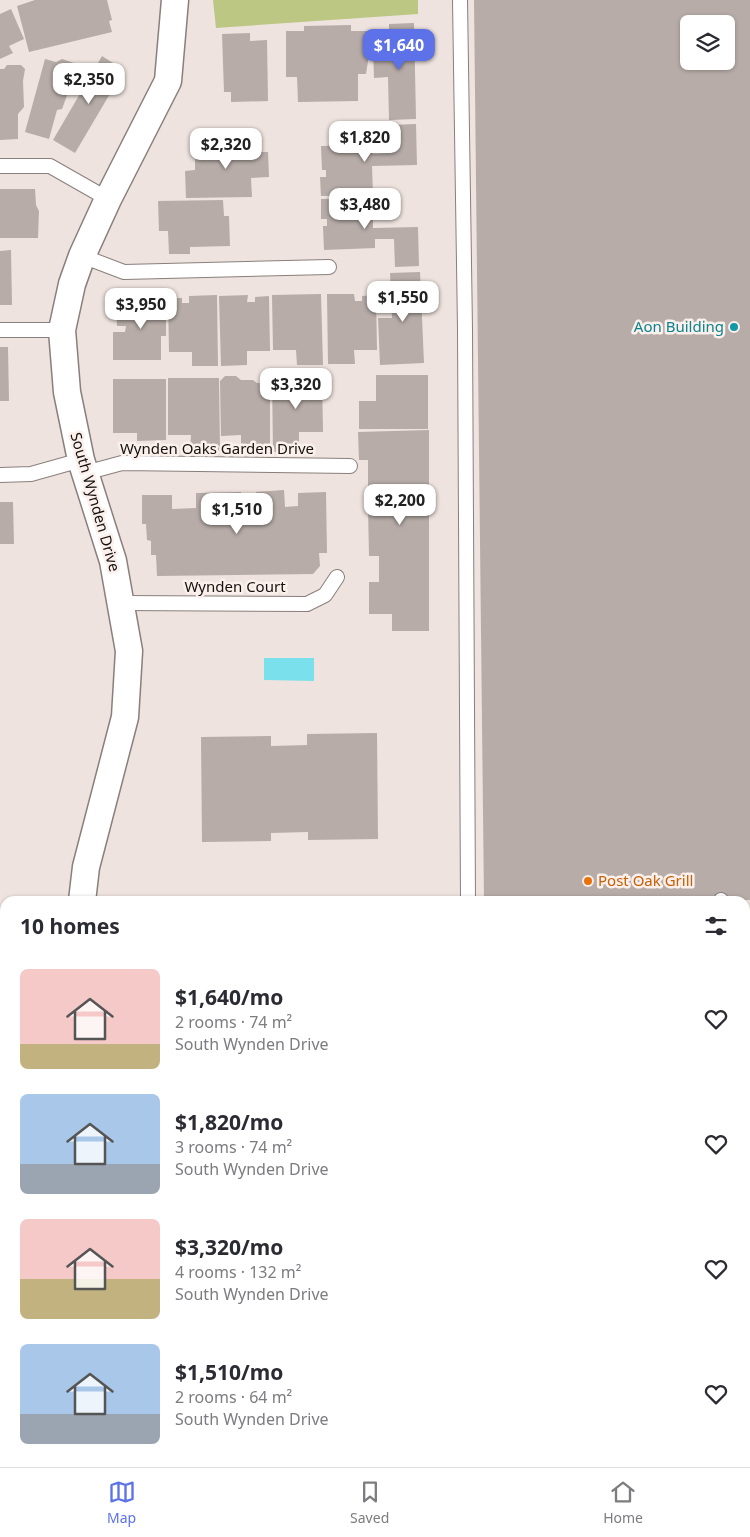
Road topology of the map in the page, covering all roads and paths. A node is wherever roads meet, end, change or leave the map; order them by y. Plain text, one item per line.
1 (176, 0) edge
2 (460, 0) edge
3 (0, 166) edge
4 (108, 199) junction
5 (82, 256) junction
6 (329, 267) dead end
7 (0, 330) edge
8 (62, 330) junction
9 (83, 466) junction
10 (350, 466) dead end
11 (0, 475) edge
12 (337, 576) dead end
13 (121, 603) junction
14 (83, 896) edge
15 (468, 896) edge

1 - 4 street, South Wynden Drive
2 - 15 lane
3 - 4 lane
4 - 5 street, South Wynden Drive
5 - 6 lane
5 - 8 street, South Wynden Drive
7 - 8 lane
8 - 9 street, South Wynden Drive
9 - 10 lane, Wynden Oaks Garden Drive
9 - 11 lane, Wynden Oaks Garden Drive
9 - 13 street, South Wynden Drive
12 - 13 lane, Wynden Court
13 - 14 street, South Wynden Drive

